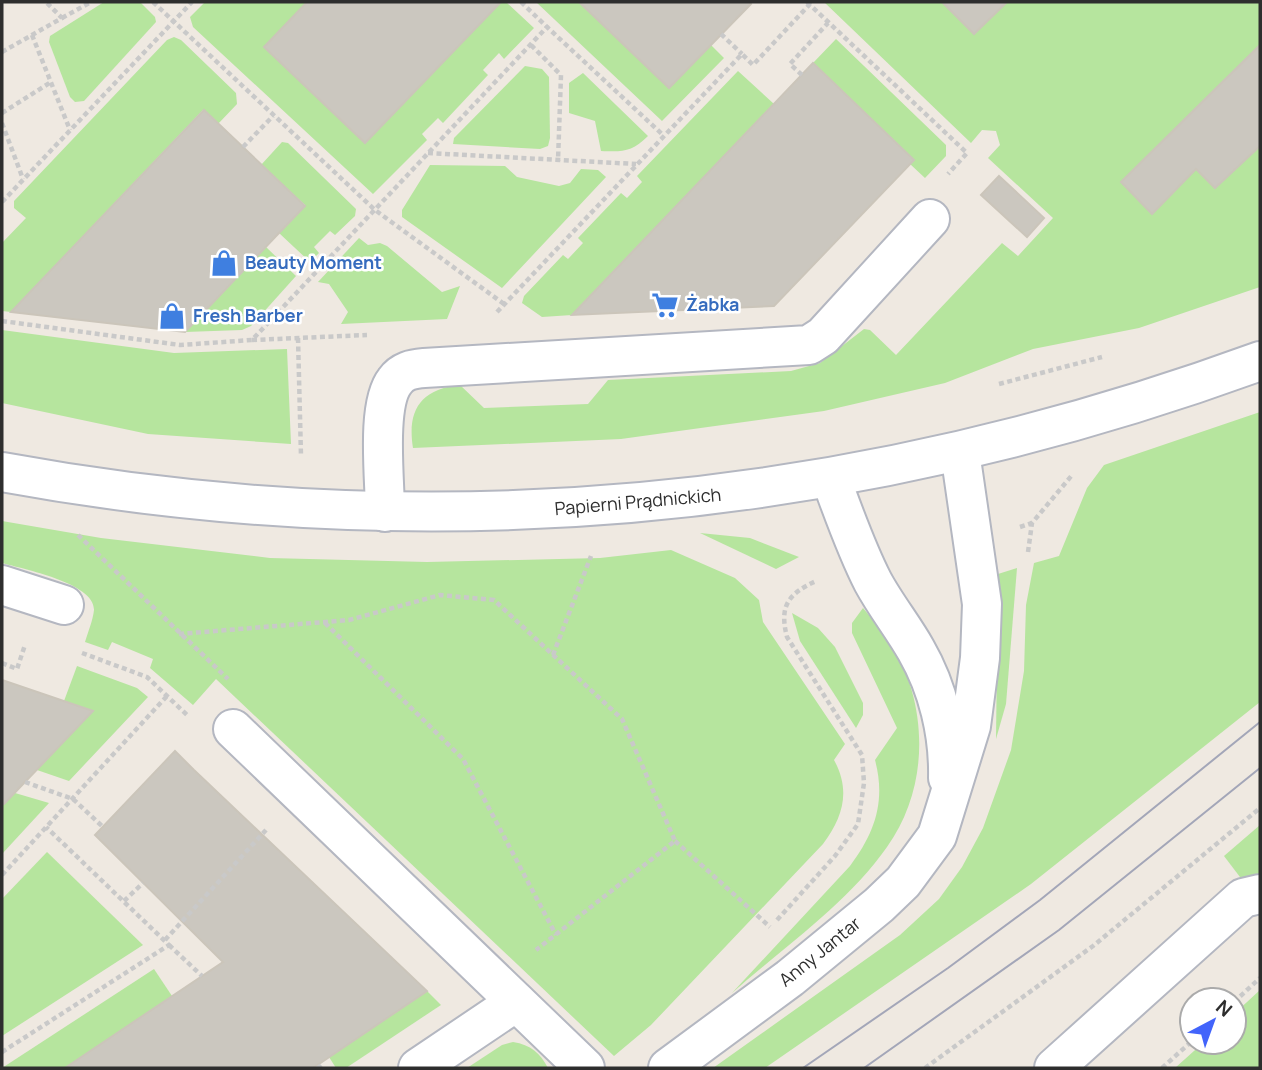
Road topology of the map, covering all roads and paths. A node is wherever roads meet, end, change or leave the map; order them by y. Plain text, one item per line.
1 (46, 2) edge
2 (91, 2) edge
3 (153, 2) edge
4 (192, 2) edge
5 (521, 2) edge
6 (809, 3) edge
7 (62, 18) junction
8 (174, 21) junction
9 (828, 23) junction
10 (547, 27) junction
11 (721, 34) dead end
12 (32, 35) junction
13 (531, 44) junction
14 (2, 52) edge
15 (742, 54) junction
16 (802, 75) dead end
17 (51, 82) junction
18 (2, 113) edge
19 (273, 116) junction
20 (2, 123) edge
21 (70, 130) junction
22 (663, 135) junction
23 (243, 147) dead end
24 (427, 153) junction
25 (558, 161) junction
26 (636, 164) junction
27 (23, 179) junction
28 (942, 180) dead end
29 (2, 202) edge
30 (375, 210) junction
31 (930, 219) dead end
32 (504, 304) junction
33 (2, 321) edge
34 (487, 321) dead end
35 (299, 338) dead end
36 (1106, 356) dead end
37 (1260, 361) edge
38 (992, 387) dead end
39 (960, 452) junction
40 (302, 463) dead end
41 (2, 472) edge
42 (1075, 472) dead end
43 (831, 479) junction
44 (385, 512) junction
45 (1032, 523) dead end
46 (70, 527) dead end
47 (593, 548) dead end
48 (2, 585) edge
49 (795, 590) dead end
50 (64, 605) dead end
51 (324, 622) junction
52 (29, 634) dead end
53 (179, 634) junction
54 (77, 651) dead end
55 (553, 655) junction
56 (2, 663) edge
57 (228, 679) junction
58 (219, 689) dead end
59 (238, 689) dead end
60 (167, 695) junction
61 (192, 719) dead end
62 (233, 729) dead end
63 (25, 782) dead end
64 (73, 799) junction
65 (1260, 808) edge
66 (945, 811) junction
67 (276, 820) dead end
68 (46, 827) junction
69 (103, 827) dead end
70 (675, 841) junction
71 (2, 875) edge
72 (143, 883) dead end
73 (1260, 894) edge
74 (124, 901) junction
75 (770, 927) junction
76 (556, 935) junction
77 (761, 937) dead end
78 (165, 940) junction
79 (169, 946) junction
80 (525, 959) dead end
81 (202, 976) dead end
82 (516, 1002) junction
83 (2, 1052) edge
84 (1178, 1054) edge
85 (418, 1068) edge
86 (585, 1068) edge
87 (668, 1068) edge
88 (925, 1068) edge
89 (1054, 1068) edge
90 (1162, 1068) edge

1 - 7 path
2 - 7 path
3 - 8 path
4 - 8 path
5 - 10 path
6 - 9 path
6 - 15 path
7 - 12 path
8 - 19 path
8 - 21 path
9 - 16 path
9 - 28 path
10 - 13 path
10 - 22 path
11 - 15 path
12 - 14 path
12 - 17 path
13 - 24 path
13 - 25 path
15 - 22 path
17 - 18 path
17 - 21 path
19 - 23 path
19 - 30 path
20 - 27 path
21 - 27 path
22 - 26 path
24 - 25 path
24 - 30 path
25 - 26 path
26 - 32 path
27 - 29 path
30 - 32 path
30 - 33 path
31 - 44 street
32 - 34 path
35 - 40 path
36 - 38 path
37 - 39 street, Papierni Prądnickich
39 - 43 street, Papierni Prądnickich
39 - 66 street, Anny Jantar
41 - 44 street, Papierni Prądnickich
42 - 45 path
43 - 44 street, Papierni Prądnickich
43 - 66 street, Anny Jantar
46 - 53 path
47 - 55 path
48 - 50 street
49 - 75 path
51 - 53 path
51 - 55 path
51 - 76 path
52 - 56 path
53 - 57 path
54 - 60 path
55 - 70 path
57 - 58 path
57 - 59 path
60 - 61 path
60 - 64 path
62 - 82 street
63 - 64 path
64 - 68 path
64 - 69 path
65 - 88 path
66 - 87 street, Anny Jantar
67 - 78 path
68 - 71 path
68 - 74 path
70 - 75 path
70 - 76 path
72 - 74 path
73 - 89 street
74 - 78 path
75 - 77 path
76 - 80 path
78 - 79 path
79 - 81 path
79 - 83 path
82 - 85 street
82 - 86 street
84 - 90 path

